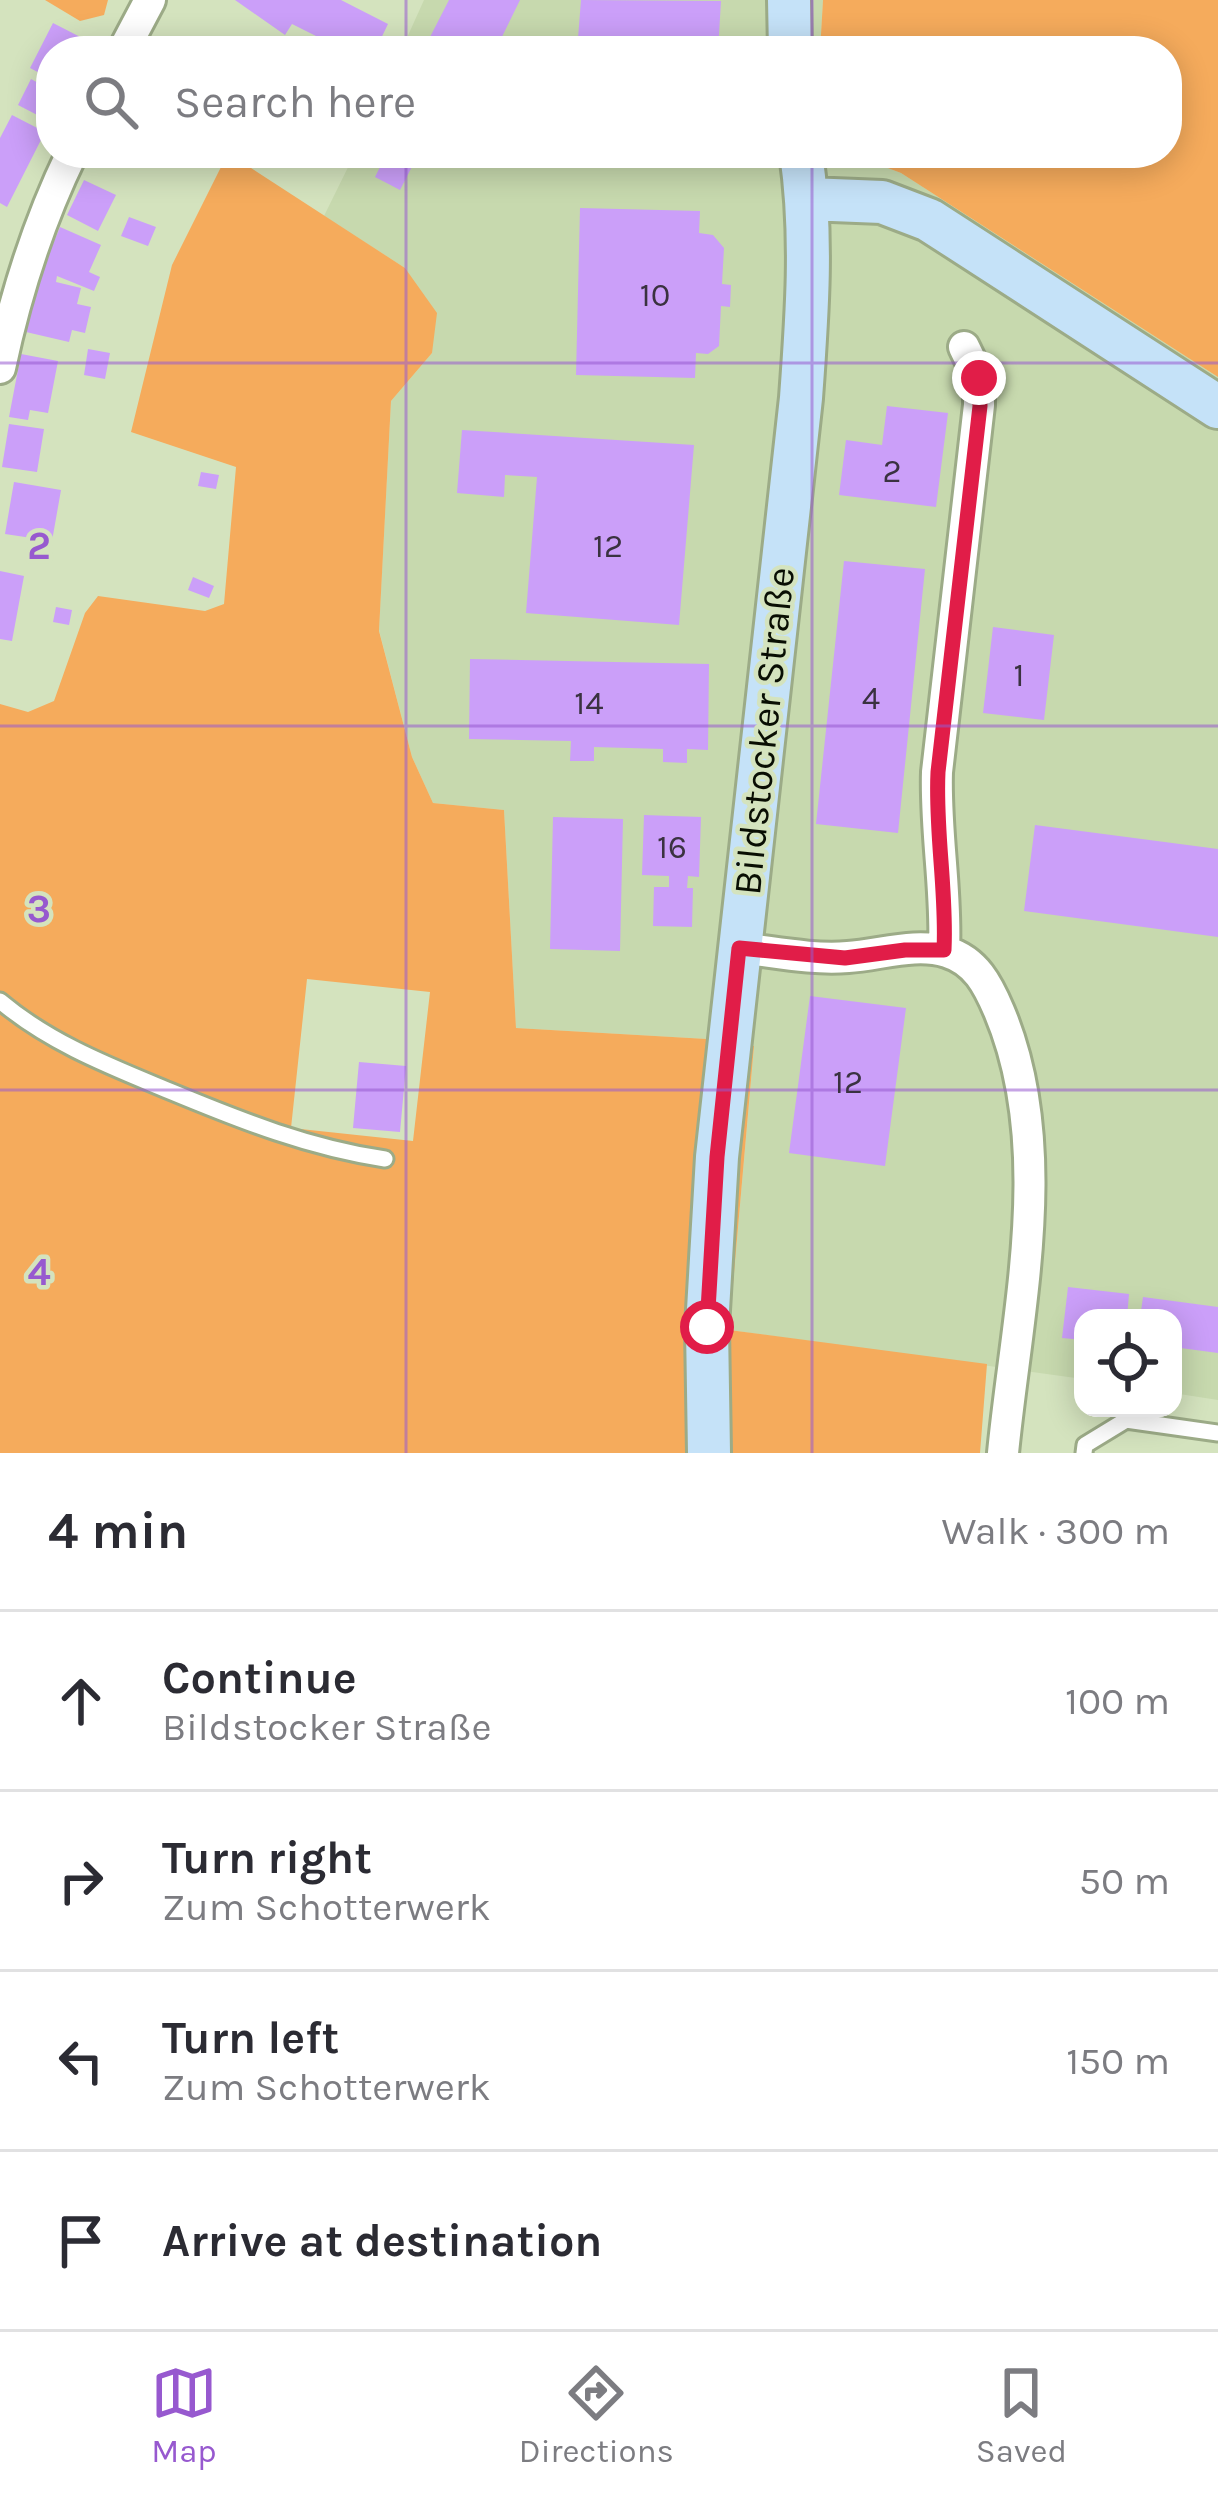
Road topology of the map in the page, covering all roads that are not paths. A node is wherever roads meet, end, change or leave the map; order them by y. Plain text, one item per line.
1 (150, 0) edge
2 (789, 0) edge
3 (131, 36) edge
4 (790, 36) edge
5 (65, 168) edge
6 (803, 168) edge
7 (808, 199) junction
8 (964, 347) dead end
9 (0, 368) edge
10 (1218, 407) edge
11 (739, 948) junction
12 (944, 950) junction
13 (0, 1001) edge
14 (385, 1159) dead end
15 (1218, 1433) edge
16 (709, 1453) edge
17 (1004, 1453) edge
18 (1084, 1453) edge

1 - 3 street
2 - 4 main road
5 - 9 street
6 - 7 main road, Bildstocker Straße
7 - 10 main road
7 - 11 main road, Bildstocker Straße
8 - 12 street
11 - 12 street
11 - 16 main road, Bildstocker Straße
12 - 17 street
13 - 14 lane
15 - 18 lane

